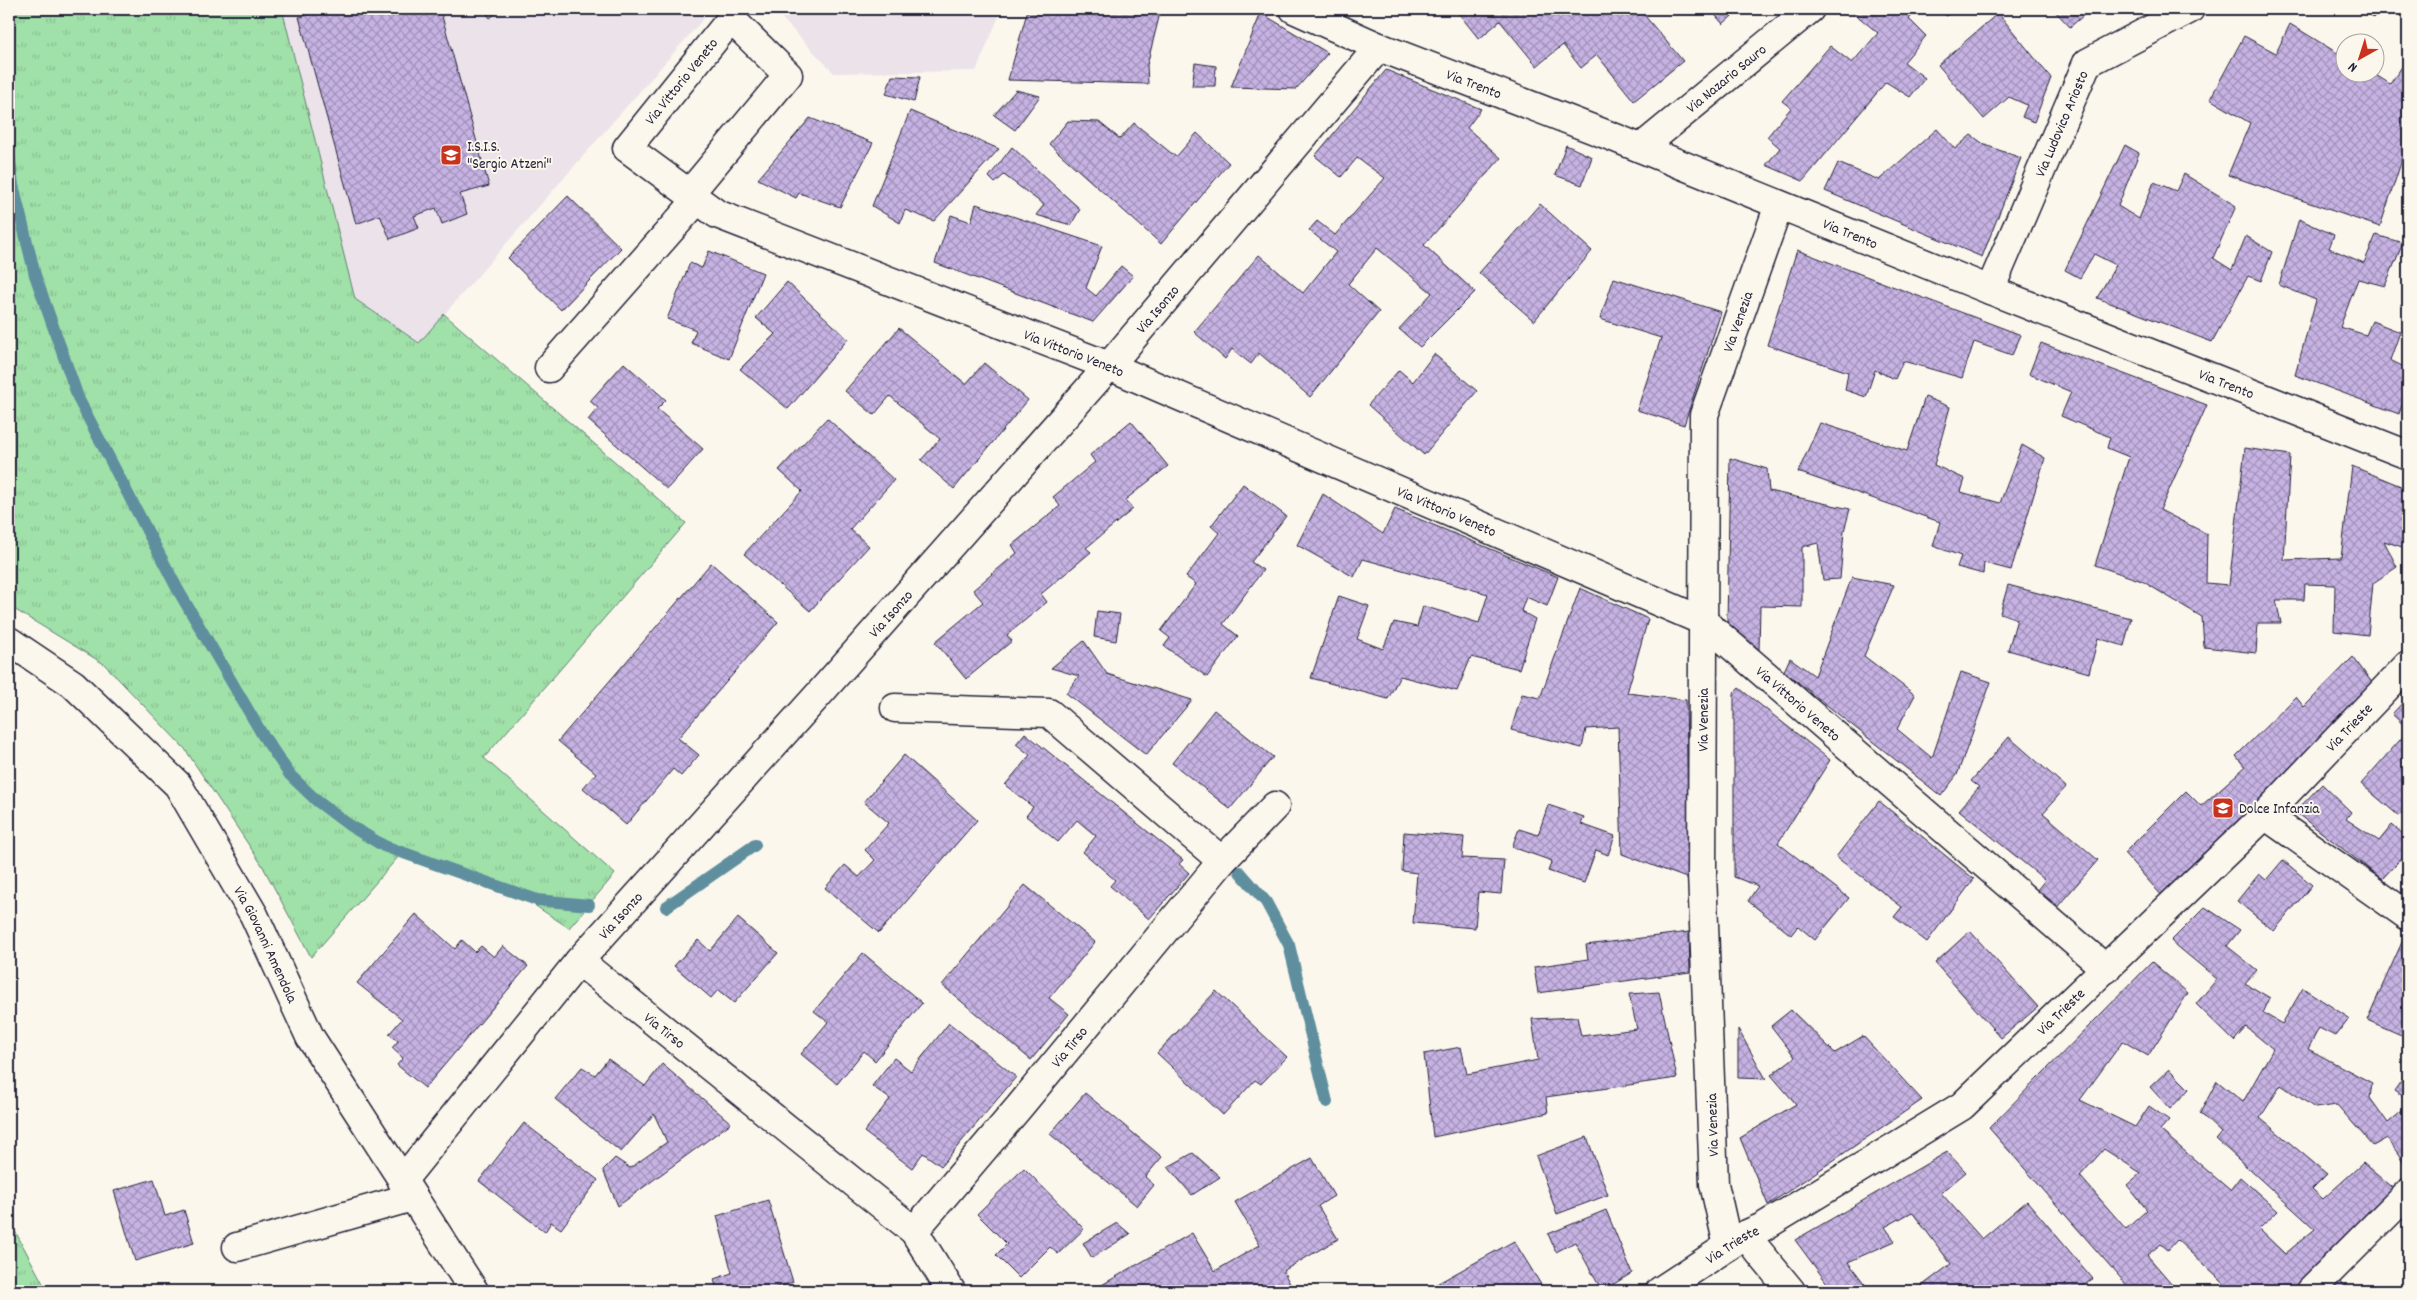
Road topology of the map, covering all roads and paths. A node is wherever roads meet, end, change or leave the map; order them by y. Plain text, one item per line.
1 (1294, 9) edge
2 (1810, 9) edge
3 (2190, 9) edge
4 (1379, 47) junction
5 (1641, 148) junction
6 (694, 197) junction
7 (1779, 205) junction
8 (1990, 290) junction
9 (1108, 366) junction
10 (549, 368) dead end
11 (2408, 455) edge
12 (1703, 621) junction
13 (9, 641) edge
14 (2408, 665) edge
15 (895, 708) dead end
16 (1275, 806) dead end
17 (2265, 815) junction
18 (1222, 860) junction
19 (2408, 916) edge
20 (579, 961) junction
21 (2106, 968) junction
22 (407, 1189) junction
23 (2408, 1193) edge
24 (914, 1231) junction
25 (1736, 1241) junction
26 (237, 1247) dead end
27 (474, 1291) edge
28 (951, 1291) edge
29 (1660, 1291) edge
30 (1791, 1291) edge
31 (2310, 1291) edge

1 - 4 street, Via Trento
2 - 5 street, Via Nazario Sauro
3 - 8 street, Via Ludovico Ariosto
4 - 5 street, Via Trento
4 - 9 street, Via Isonzo
5 - 7 street, Via Trento
6 - 6 street, Via Vittorio Veneto
6 - 9 street, Via Vittorio Veneto
6 - 10 street, Via Vittorio Veneto
7 - 8 street, Via Trento
7 - 12 street, Via Venezia
8 - 11 street, Via Trento
9 - 12 street, Via Vittorio Veneto
9 - 20 street, Via Isonzo
12 - 21 street, Via Vittorio Veneto
12 - 25 street, Via Venezia
13 - 22 street, Via Giovanni Amendola
14 - 17 street, Via Trieste
15 - 18 street
16 - 18 street, Via Tirso
17 - 19 street
17 - 21 street, Via Trieste
18 - 24 street, Via Tirso
20 - 22 street, Via Isonzo
20 - 24 street, Via Tirso
21 - 25 street, Via Trieste
22 - 26 street
22 - 27 street, Via Giovanni Amendola
23 - 31 street
24 - 28 street, Via Tirso
25 - 29 street, Via Trieste
25 - 30 street, Via Venezia

